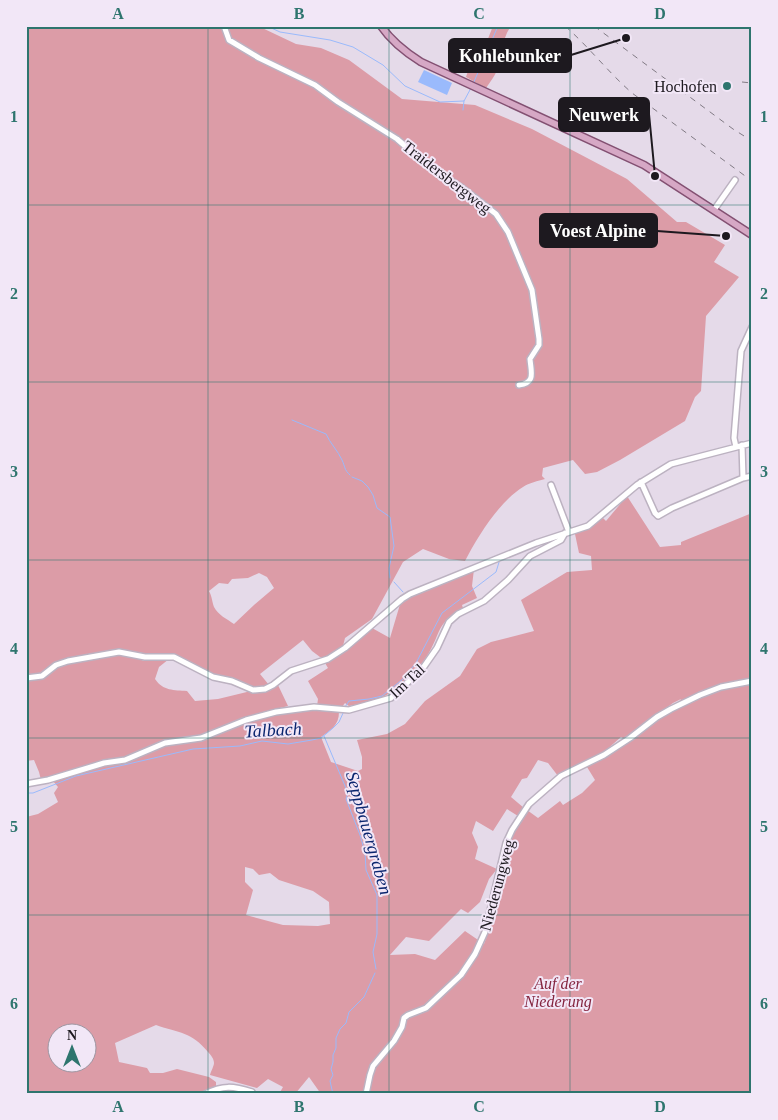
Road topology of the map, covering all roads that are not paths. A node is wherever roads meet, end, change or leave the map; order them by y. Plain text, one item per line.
1 (224, 26) edge
2 (381, 26) edge
3 (735, 180) dead end
4 (714, 210) junction
5 (752, 235) edge
6 (752, 326) edge
7 (519, 385) dead end
8 (752, 443) edge
9 (742, 445) junction
10 (736, 447) junction
11 (752, 476) edge
12 (743, 478) junction
13 (641, 482) junction
14 (551, 485) dead end
15 (567, 532) junction
16 (26, 678) edge
17 (752, 681) edge
18 (26, 784) edge
19 (206, 1094) edge
20 (253, 1094) edge
21 (366, 1094) edge

1 - 7 street, Traidersbergweg
2 - 4 main road
3 - 4 street
4 - 5 main road
6 - 10 street
8 - 9 street, Im Tal
9 - 10 street, Im Tal
9 - 12 street
10 - 13 street, Im Tal
11 - 12 street
12 - 13 street
13 - 15 street, Im Tal
14 - 15 street
15 - 16 street, Im Tal
15 - 18 street, Im Tal
17 - 21 street, Niederungweg
19 - 20 street

